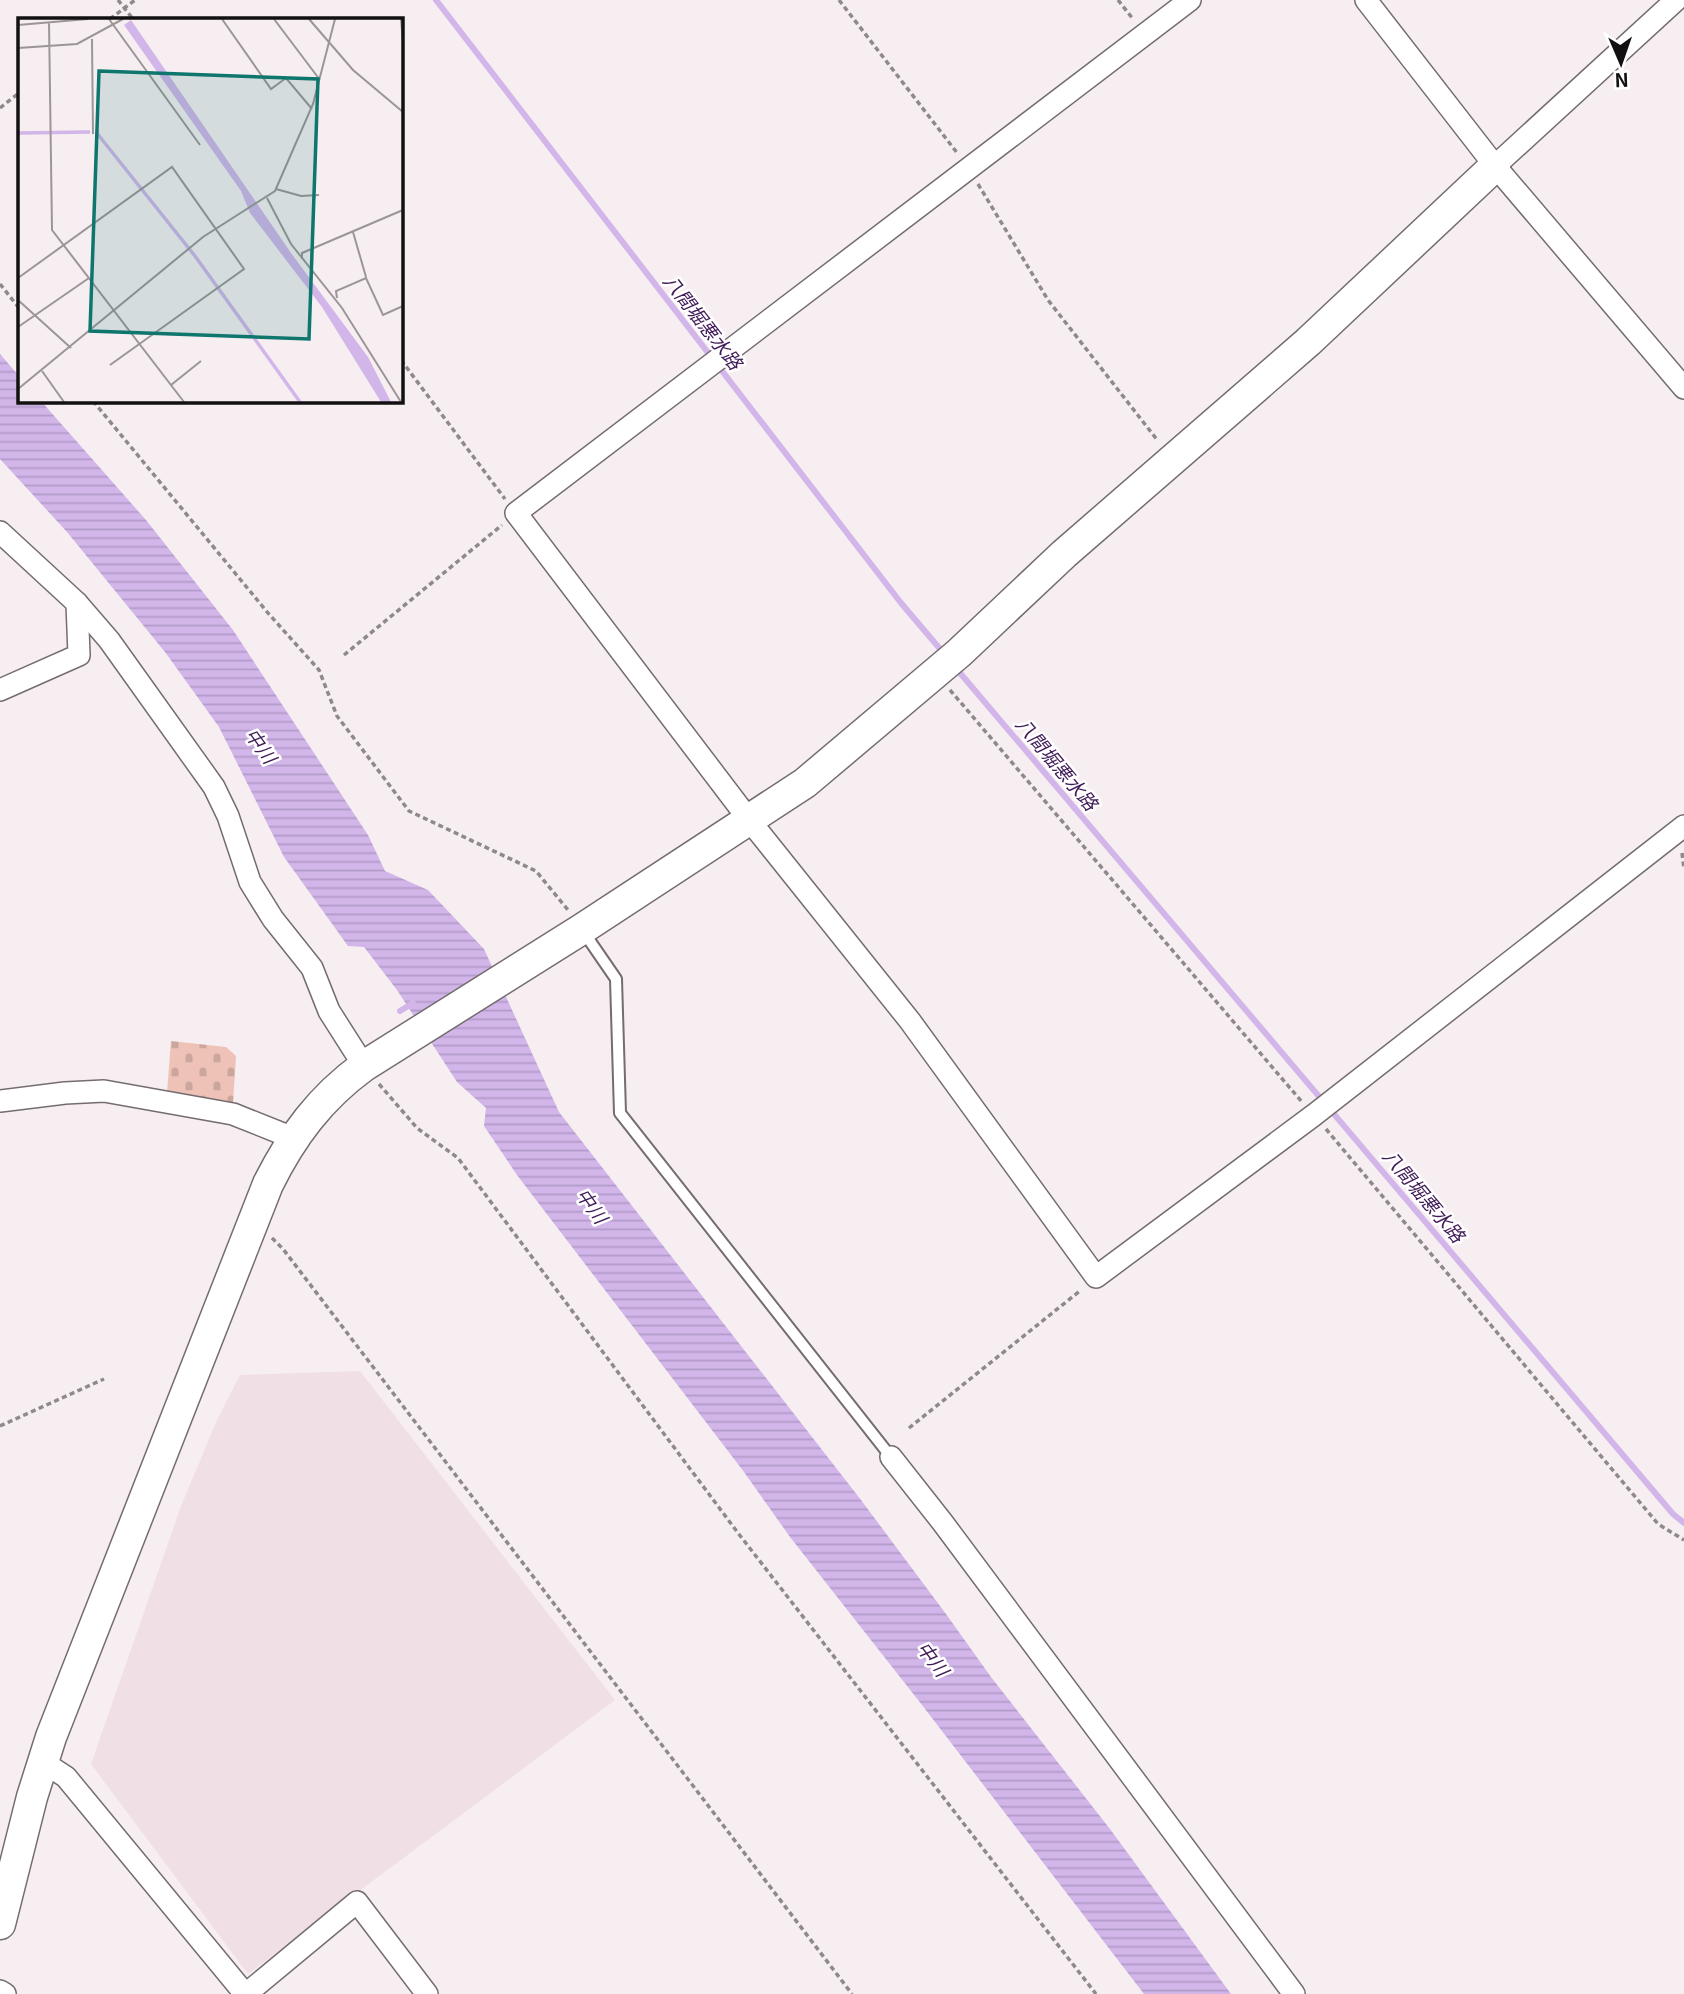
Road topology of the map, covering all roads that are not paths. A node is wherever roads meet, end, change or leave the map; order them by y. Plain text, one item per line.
1 (1190, 0) edge
2 (1366, 0) edge
3 (1675, 0) edge
4 (1494, 166) junction
5 (1684, 388) edge
6 (0, 532) edge
7 (77, 603) junction
8 (0, 690) edge
9 (750, 821) junction
10 (1684, 826) edge
11 (578, 931) junction
12 (367, 1064) junction
13 (0, 1101) edge
14 (293, 1138) junction
15 (891, 1457) joint
16 (43, 1762) junction
17 (0, 1924) edge
18 (0, 1991) edge
19 (5, 1994) edge
20 (245, 1994) edge
21 (427, 1994) edge
22 (1294, 1994) edge

1 - 9 street
2 - 4 street
3 - 4 street
4 - 5 street
4 - 9 street
6 - 7 street
7 - 8 street
7 - 12 street
9 - 10 street
9 - 11 street
11 - 12 street
11 - 15 lane
12 - 14 street
13 - 14 street
14 - 16 street
15 - 22 street
16 - 17 street
16 - 20 street
18 - 19 street
20 - 21 street

